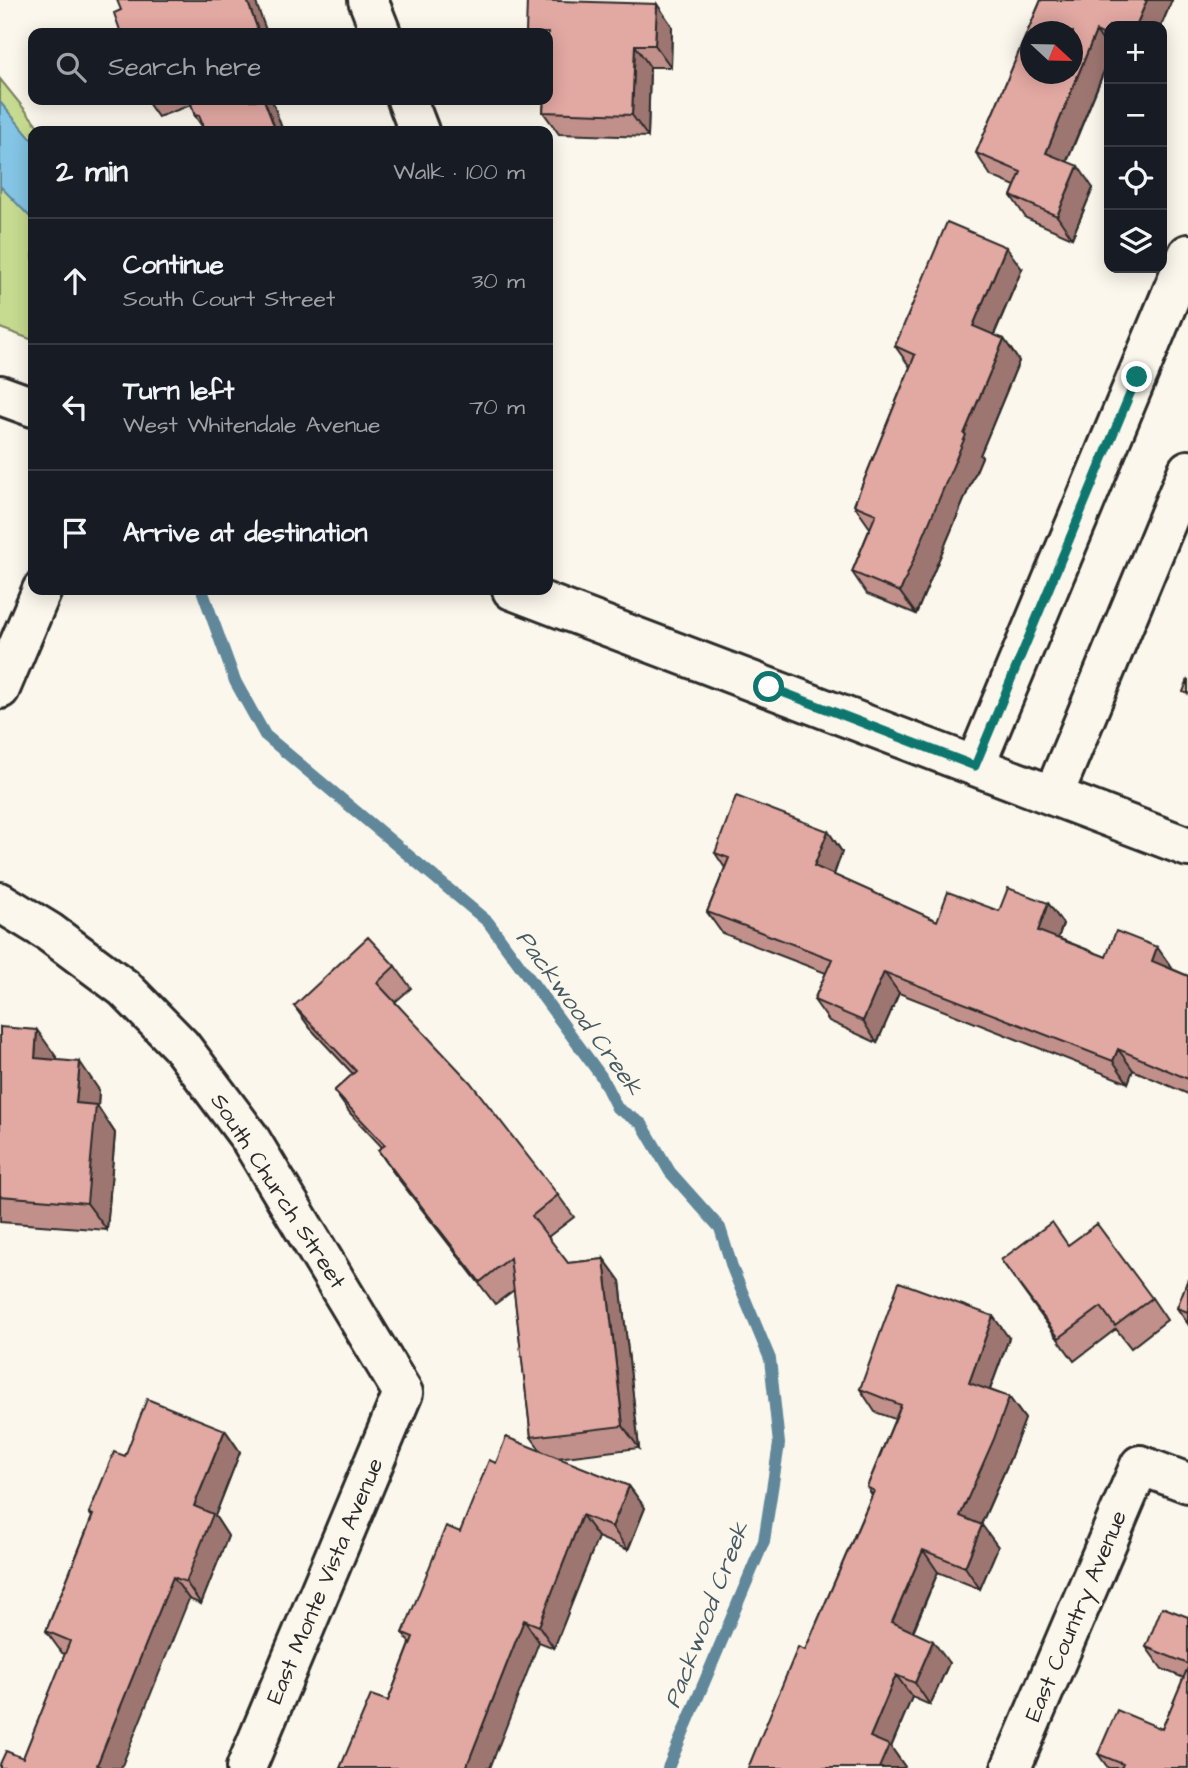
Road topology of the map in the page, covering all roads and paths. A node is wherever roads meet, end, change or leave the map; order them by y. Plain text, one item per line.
1 (368, 0) edge
2 (379, 28) edge
3 (409, 105) edge
4 (417, 126) edge
5 (1188, 254) edge
6 (0, 395) edge
7 (28, 405) edge
8 (1188, 470) edge
9 (40, 595) edge
10 (525, 595) edge
11 (0, 689) edge
12 (975, 766) junction
13 (1053, 796) junction
14 (1188, 847) edge
15 (0, 902) edge
16 (403, 1393) joint
17 (1188, 1483) edge
18 (246, 1768) edge
19 (1011, 1768) edge

1 - 2 street
3 - 4 street
5 - 12 street
6 - 7 street
8 - 13 street
9 - 11 street
10 - 12 street
12 - 13 street
13 - 14 street
15 - 16 street, South Church Street
16 - 18 street, East Monte Vista Avenue
17 - 19 street, East Country Avenue

